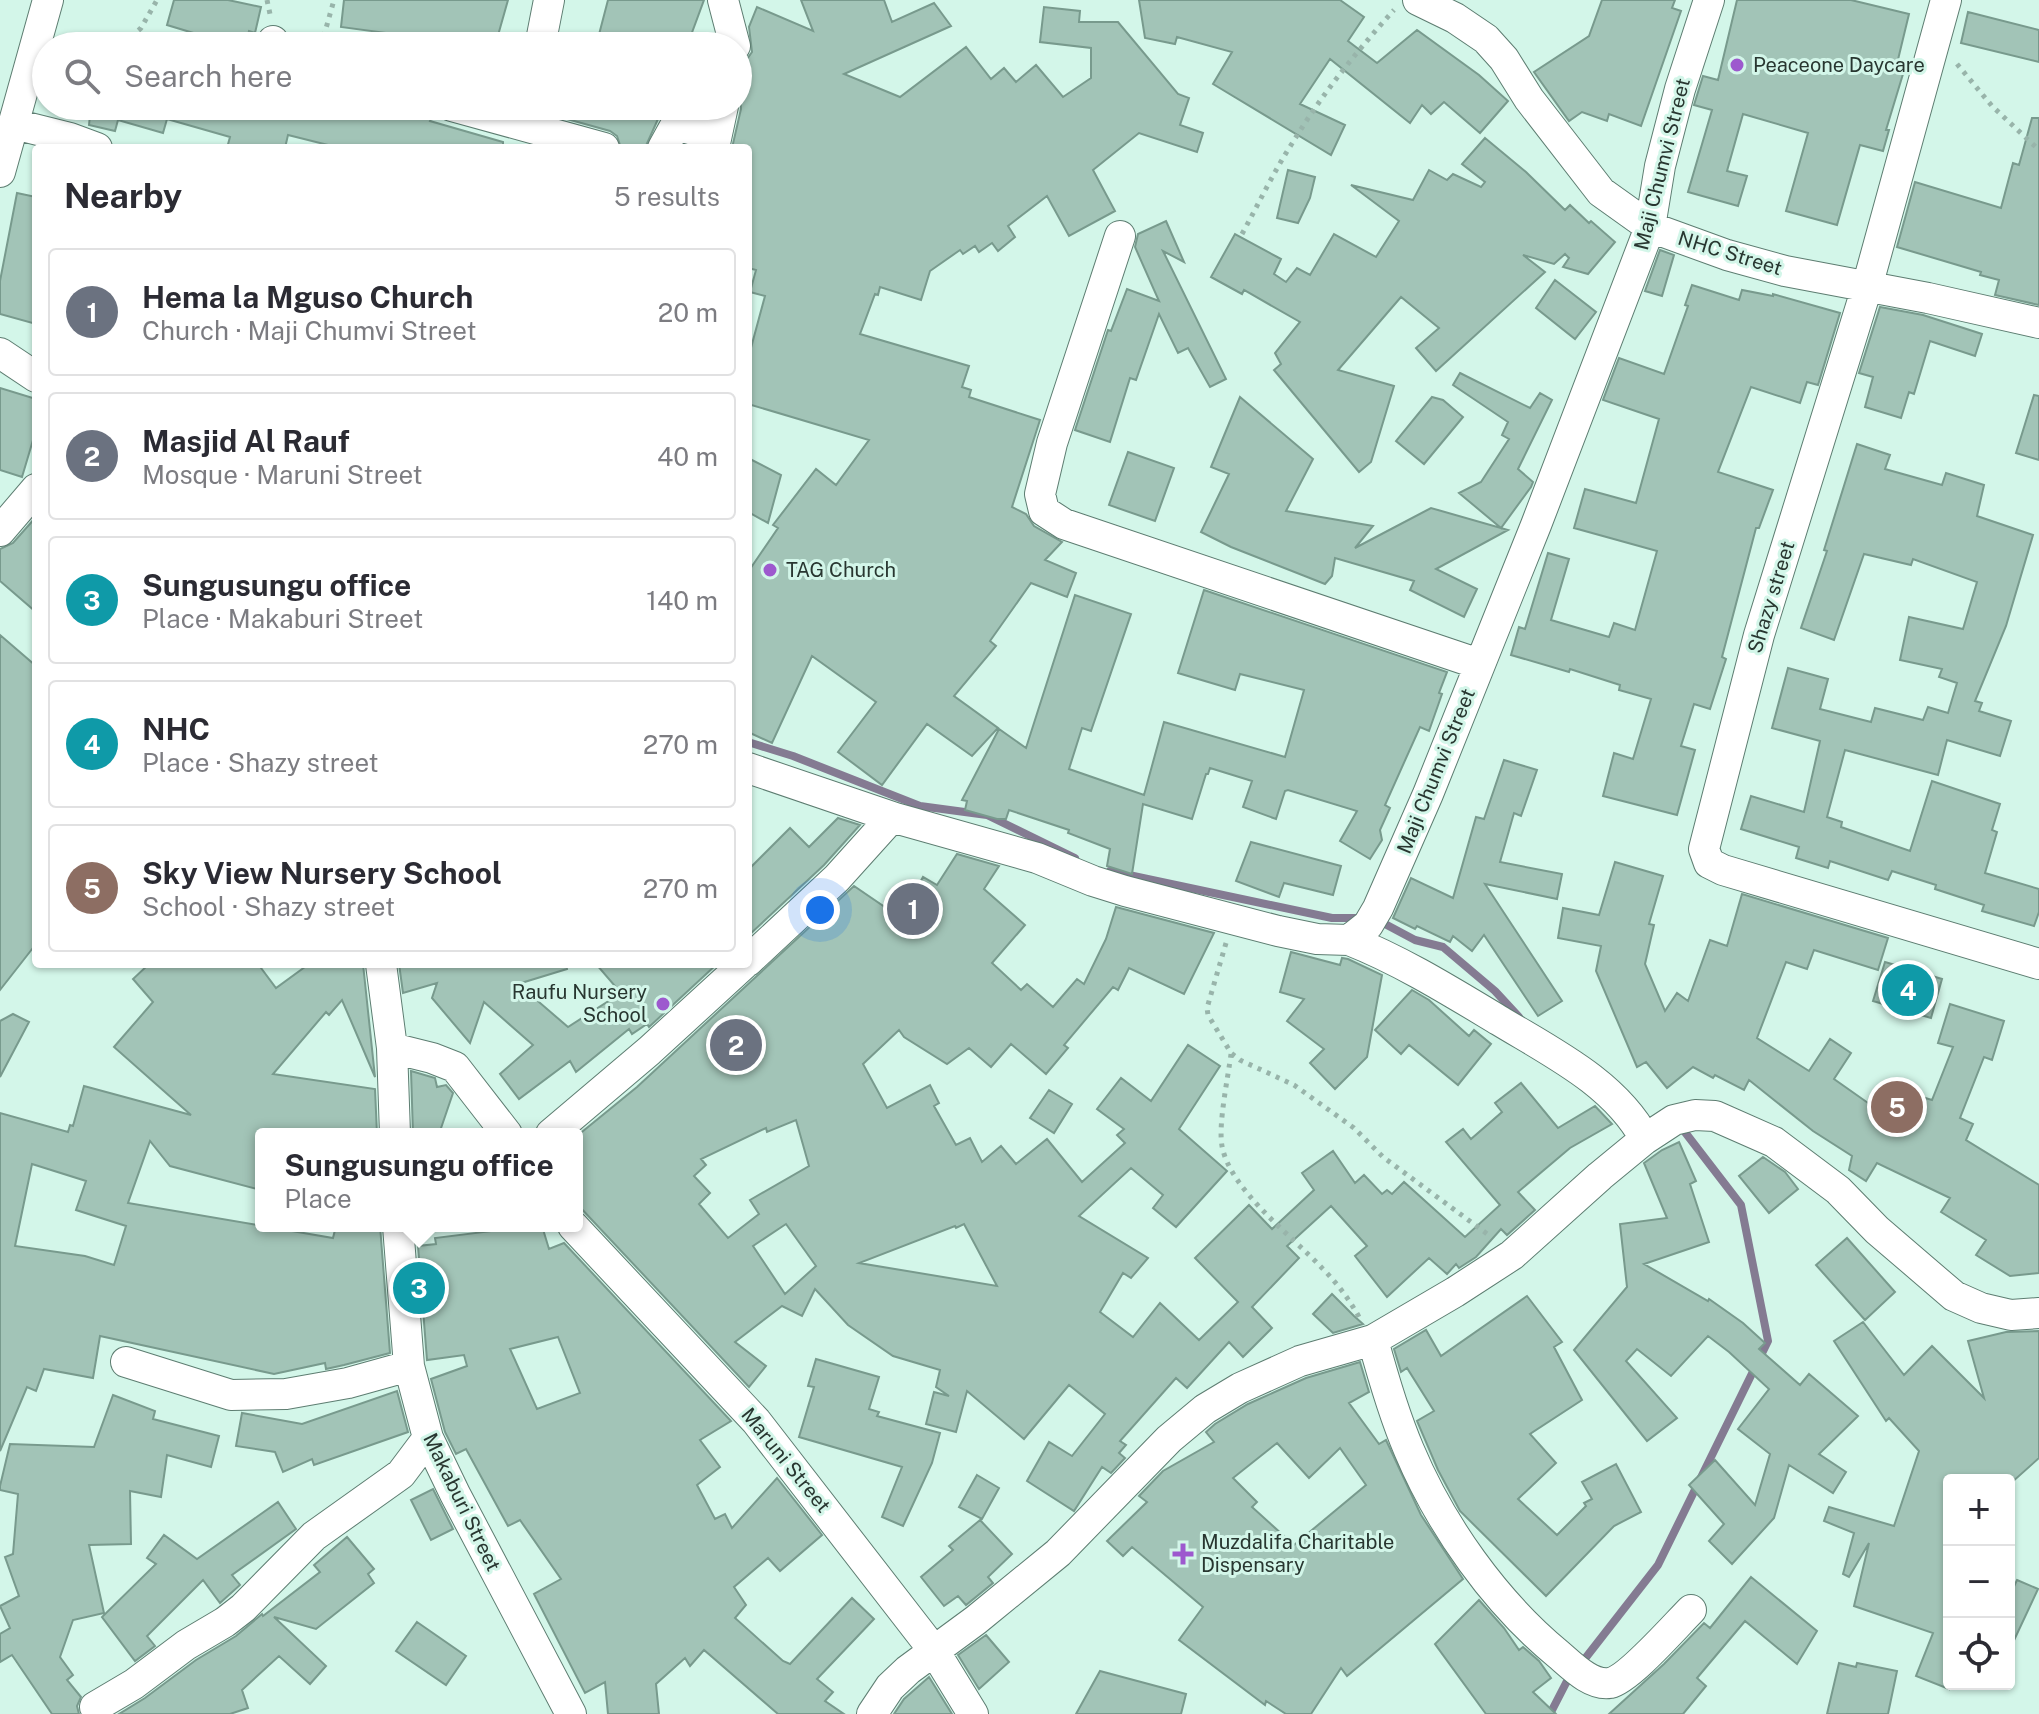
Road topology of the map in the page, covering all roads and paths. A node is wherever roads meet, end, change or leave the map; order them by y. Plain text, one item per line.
1 (48, 0) edge
2 (157, 0) edge
3 (334, 0) edge
4 (549, 0) edge
5 (723, 0) edge
6 (1403, 0) edge
7 (1418, 0) edge
8 (1709, 0) edge
9 (1946, 0) edge
10 (39, 32) edge
11 (136, 32) edge
12 (325, 32) edge
13 (543, 32) edge
14 (731, 32) edge
15 (1935, 37) junction
16 (32, 58) edge
17 (504, 120) edge
18 (720, 120) edge
19 (14, 124) junction
20 (527, 126) edge
21 (715, 142) edge
22 (86, 144) edge
23 (590, 144) edge
24 (665, 144) edge
25 (2039, 150) edge
26 (0, 172) edge
27 (1650, 227) junction
28 (1242, 234) dead end
29 (1120, 236) dead end
30 (1867, 287) junction
31 (2039, 323) edge
32 (0, 353) edge
33 (32, 374) edge
34 (32, 494) edge
35 (0, 531) edge
36 (1479, 664) junction
37 (752, 769) edge
38 (892, 817) junction
39 (1233, 919) junction
40 (1349, 940) junction
41 (752, 956) edge
42 (2039, 964) edge
43 (382, 968) edge
44 (739, 968) edge
45 (392, 1048) junction
46 (1231, 1053) junction
47 (395, 1128) edge
48 (502, 1128) edge
49 (558, 1128) edge
50 (1645, 1139) junction
51 (398, 1232) edge
52 (579, 1232) edge
53 (1512, 1255) junction
54 (2039, 1313) edge
55 (1373, 1340) junction
56 (126, 1362) dead end
57 (409, 1366) junction
58 (428, 1438) junction
59 (1691, 1610) dead end
60 (935, 1652) junction
61 (95, 1707) dead end
62 (571, 1714) edge
63 (872, 1714) edge
64 (973, 1714) edge

1 - 10 street
2 - 11 path
3 - 12 path
4 - 13 street
5 - 14 street
6 - 28 path
7 - 27 street, NHC Street
8 - 27 street, Maji Chumvi Street
9 - 15 street, Shazy street
15 - 25 path
15 - 30 street, Shazy street
16 - 19 street
17 - 20 street
18 - 21 street
19 - 22 street
19 - 26 street
20 - 23 street
21 - 24 street
27 - 30 street, NHC Street
27 - 36 street, Maji Chumvi Street
29 - 36 street
30 - 31 street, NHC Street
30 - 42 street, Shazy street
32 - 33 street
34 - 35 street
36 - 40 street, Maji Chumvi Street
37 - 38 street
38 - 39 street
38 - 41 street
39 - 40 street
39 - 46 path
40 - 50 street
43 - 45 street
44 - 49 street
45 - 47 street
45 - 48 street
46 - 53 path
46 - 55 path
50 - 53 street
50 - 54 street
51 - 57 street, Makaburi Street
52 - 60 street, Maruni Street
53 - 55 street
55 - 59 street
55 - 60 street
56 - 57 street
57 - 58 street, Makaburi Street
58 - 61 street
58 - 62 street, Makaburi Street
60 - 63 street
60 - 64 street, Maruni Street

